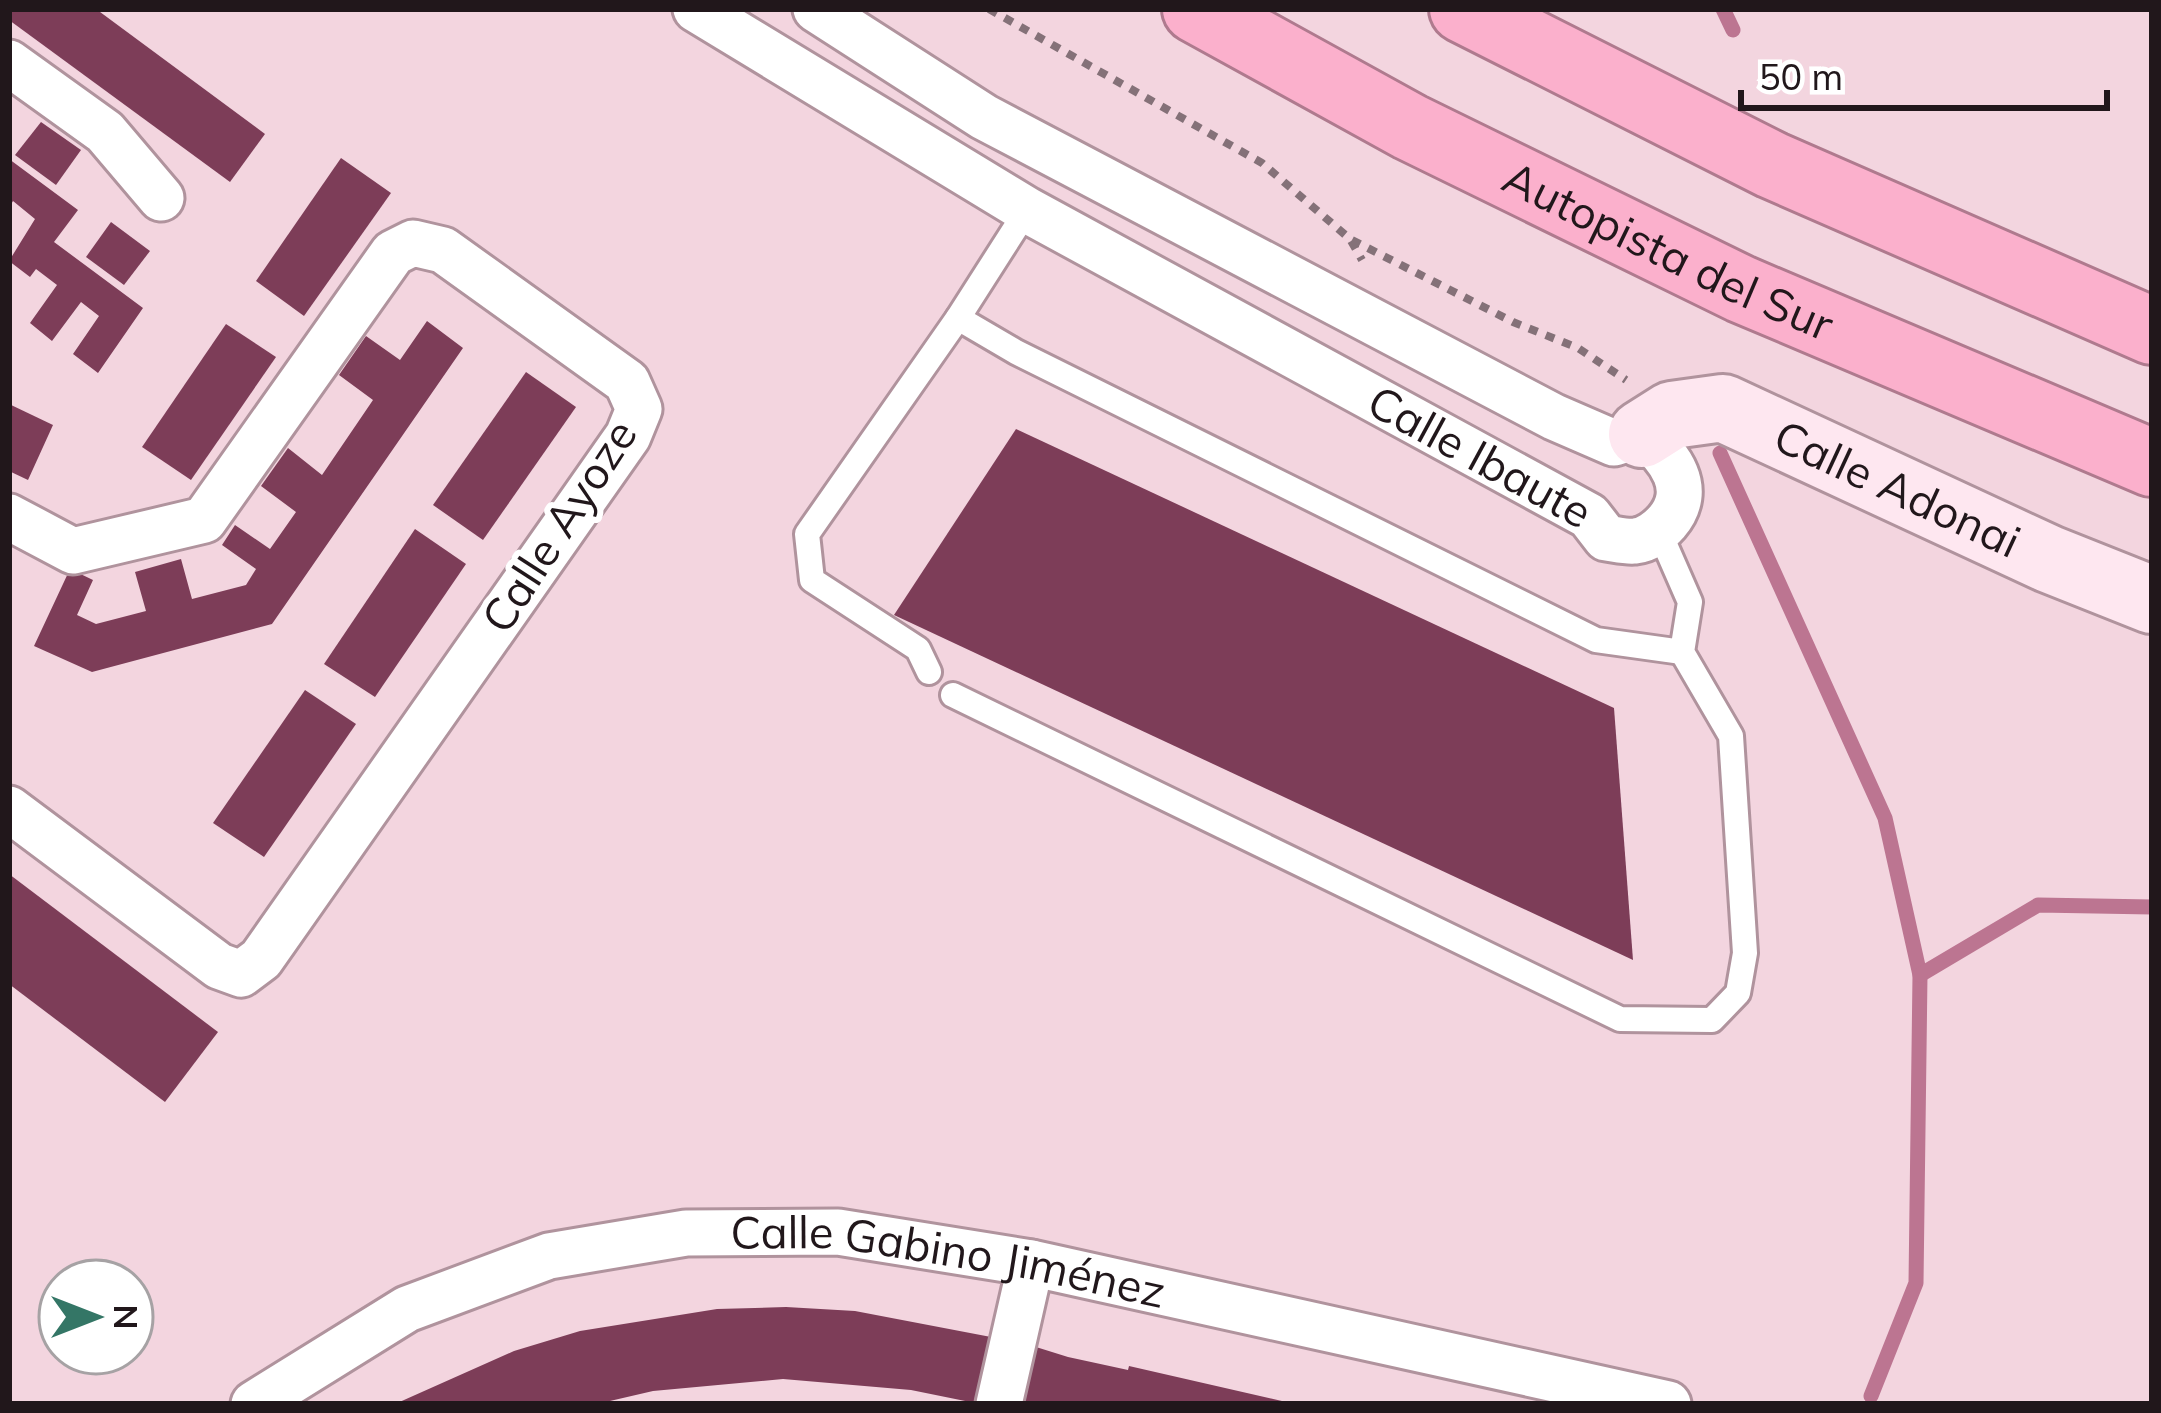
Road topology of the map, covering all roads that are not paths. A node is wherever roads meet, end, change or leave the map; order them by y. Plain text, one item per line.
1 (696, 9) edge
2 (816, 9) edge
3 (1196, 9) edge
4 (1463, 9) edge
5 (9, 63) edge
6 (984, 116) junction
7 (952, 168) junction
8 (161, 198) dead end
9 (1027, 210) junction
10 (958, 318) junction
11 (2152, 331) edge
12 (1647, 432) junction
13 (2152, 464) edge
14 (9, 517) edge
15 (1658, 531) junction
16 (2152, 600) edge
17 (1682, 652) junction
18 (929, 672) dead end
19 (953, 695) dead end
20 (9, 809) edge
21 (1031, 1263) junction
22 (254, 1404) edge
23 (999, 1404) edge
24 (1668, 1404) edge

1 - 7 street, Calle Ibaute
2 - 6 street, Calle Ibaute
3 - 13 highway, Autopista del Sur
4 - 11 highway
5 - 8 street
6 - 7 street
6 - 12 street, Calle Ibaute
7 - 9 street, Calle Ibaute
9 - 10 lane
9 - 15 street, Calle Ibaute
10 - 17 lane
10 - 18 lane
12 - 15 street
12 - 16 street, Calle Adonai
14 - 20 street, Calle Ayoze
15 - 17 lane
17 - 19 lane
21 - 22 street, Calle Gabino Jiménez
21 - 23 street
21 - 24 street, Calle Gabino Jiménez

